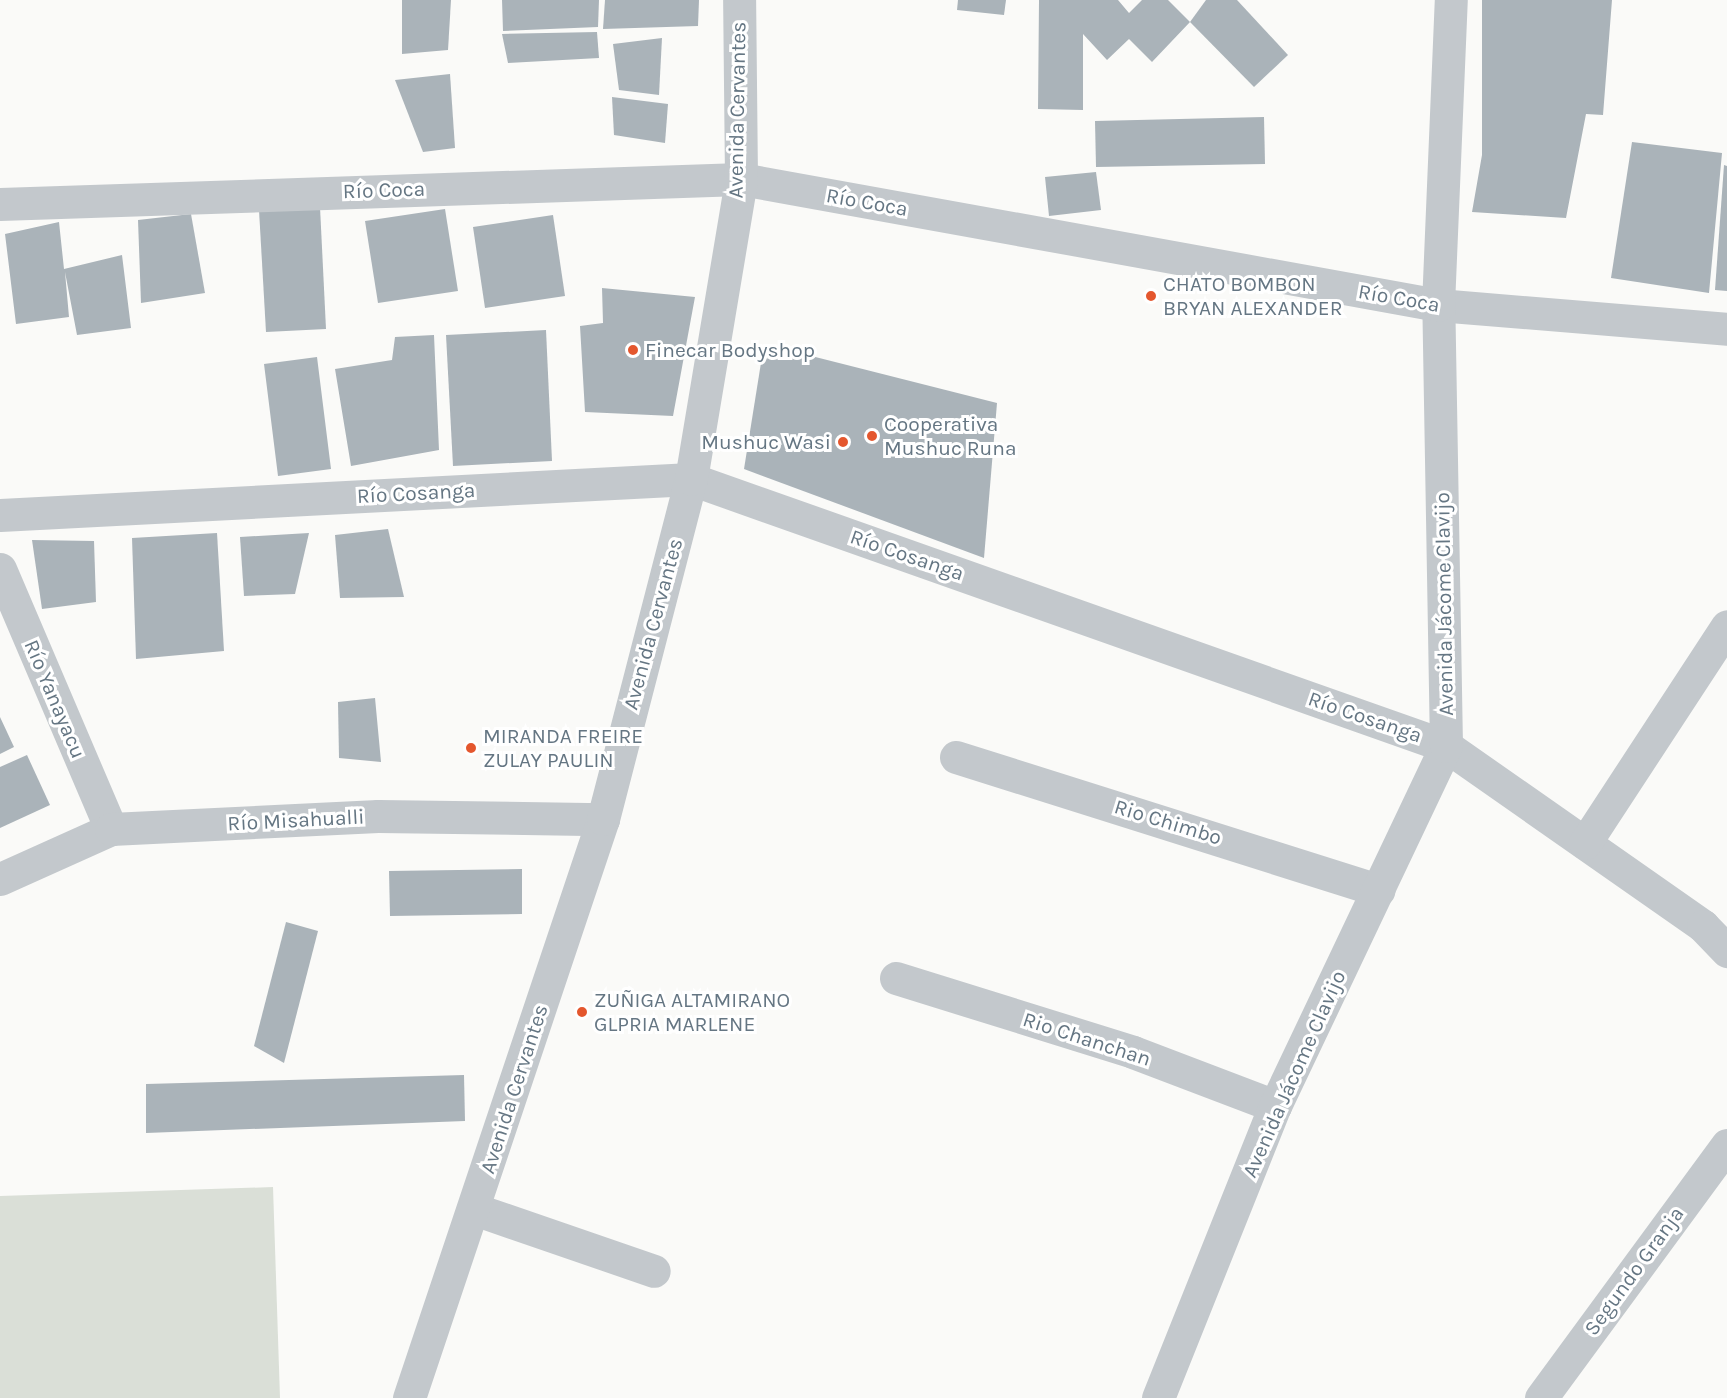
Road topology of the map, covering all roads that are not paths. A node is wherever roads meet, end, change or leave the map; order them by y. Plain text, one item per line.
1 (739, 0) edge
2 (1451, 0) edge
3 (741, 179) junction
4 (0, 204) edge
5 (1438, 305) junction
6 (1727, 329) edge
7 (691, 479) junction
8 (0, 515) edge
9 (0, 569) edge
10 (1727, 626) edge
11 (1446, 746) junction
12 (956, 757) dead end
13 (603, 819) junction
14 (111, 829) junction
15 (1585, 843) junction
16 (0, 879) edge
17 (1379, 890) junction
18 (1727, 951) edge
19 (896, 978) dead end
20 (1275, 1106) junction
21 (1727, 1145) edge
22 (474, 1209) junction
23 (654, 1271) dead end
24 (409, 1398) edge
25 (1158, 1398) edge
26 (1541, 1398) edge

1 - 3 street, Avenida Cervantes
2 - 5 street, Avenida Jácome Clavijo
3 - 4 street, Río Coca
3 - 5 street, Río Coca
3 - 7 street, Avenida Cervantes
5 - 6 street, Río Coca
5 - 11 street, Avenida Jácome Clavijo
7 - 8 street, Río Cosanga
7 - 11 street, Río Cosanga
7 - 13 street, Avenida Cervantes
9 - 14 street, Río Yanayacu
10 - 15 street
11 - 15 street, Río Cosanga
11 - 17 street, Avenida Jácome Clavijo
12 - 17 street, Rio Chimbo
13 - 14 street, Río Misahualli
13 - 22 street, Avenida Cervantes
14 - 16 street, Río Misahualli
15 - 18 street, Río Cosanga
17 - 20 street, Avenida Jácome Clavijo
19 - 20 street, Rio Chanchan
20 - 25 street, Avenida Jácome Clavijo
21 - 26 street, Segundo Granja
22 - 23 street
22 - 24 street, Avenida Cervantes

